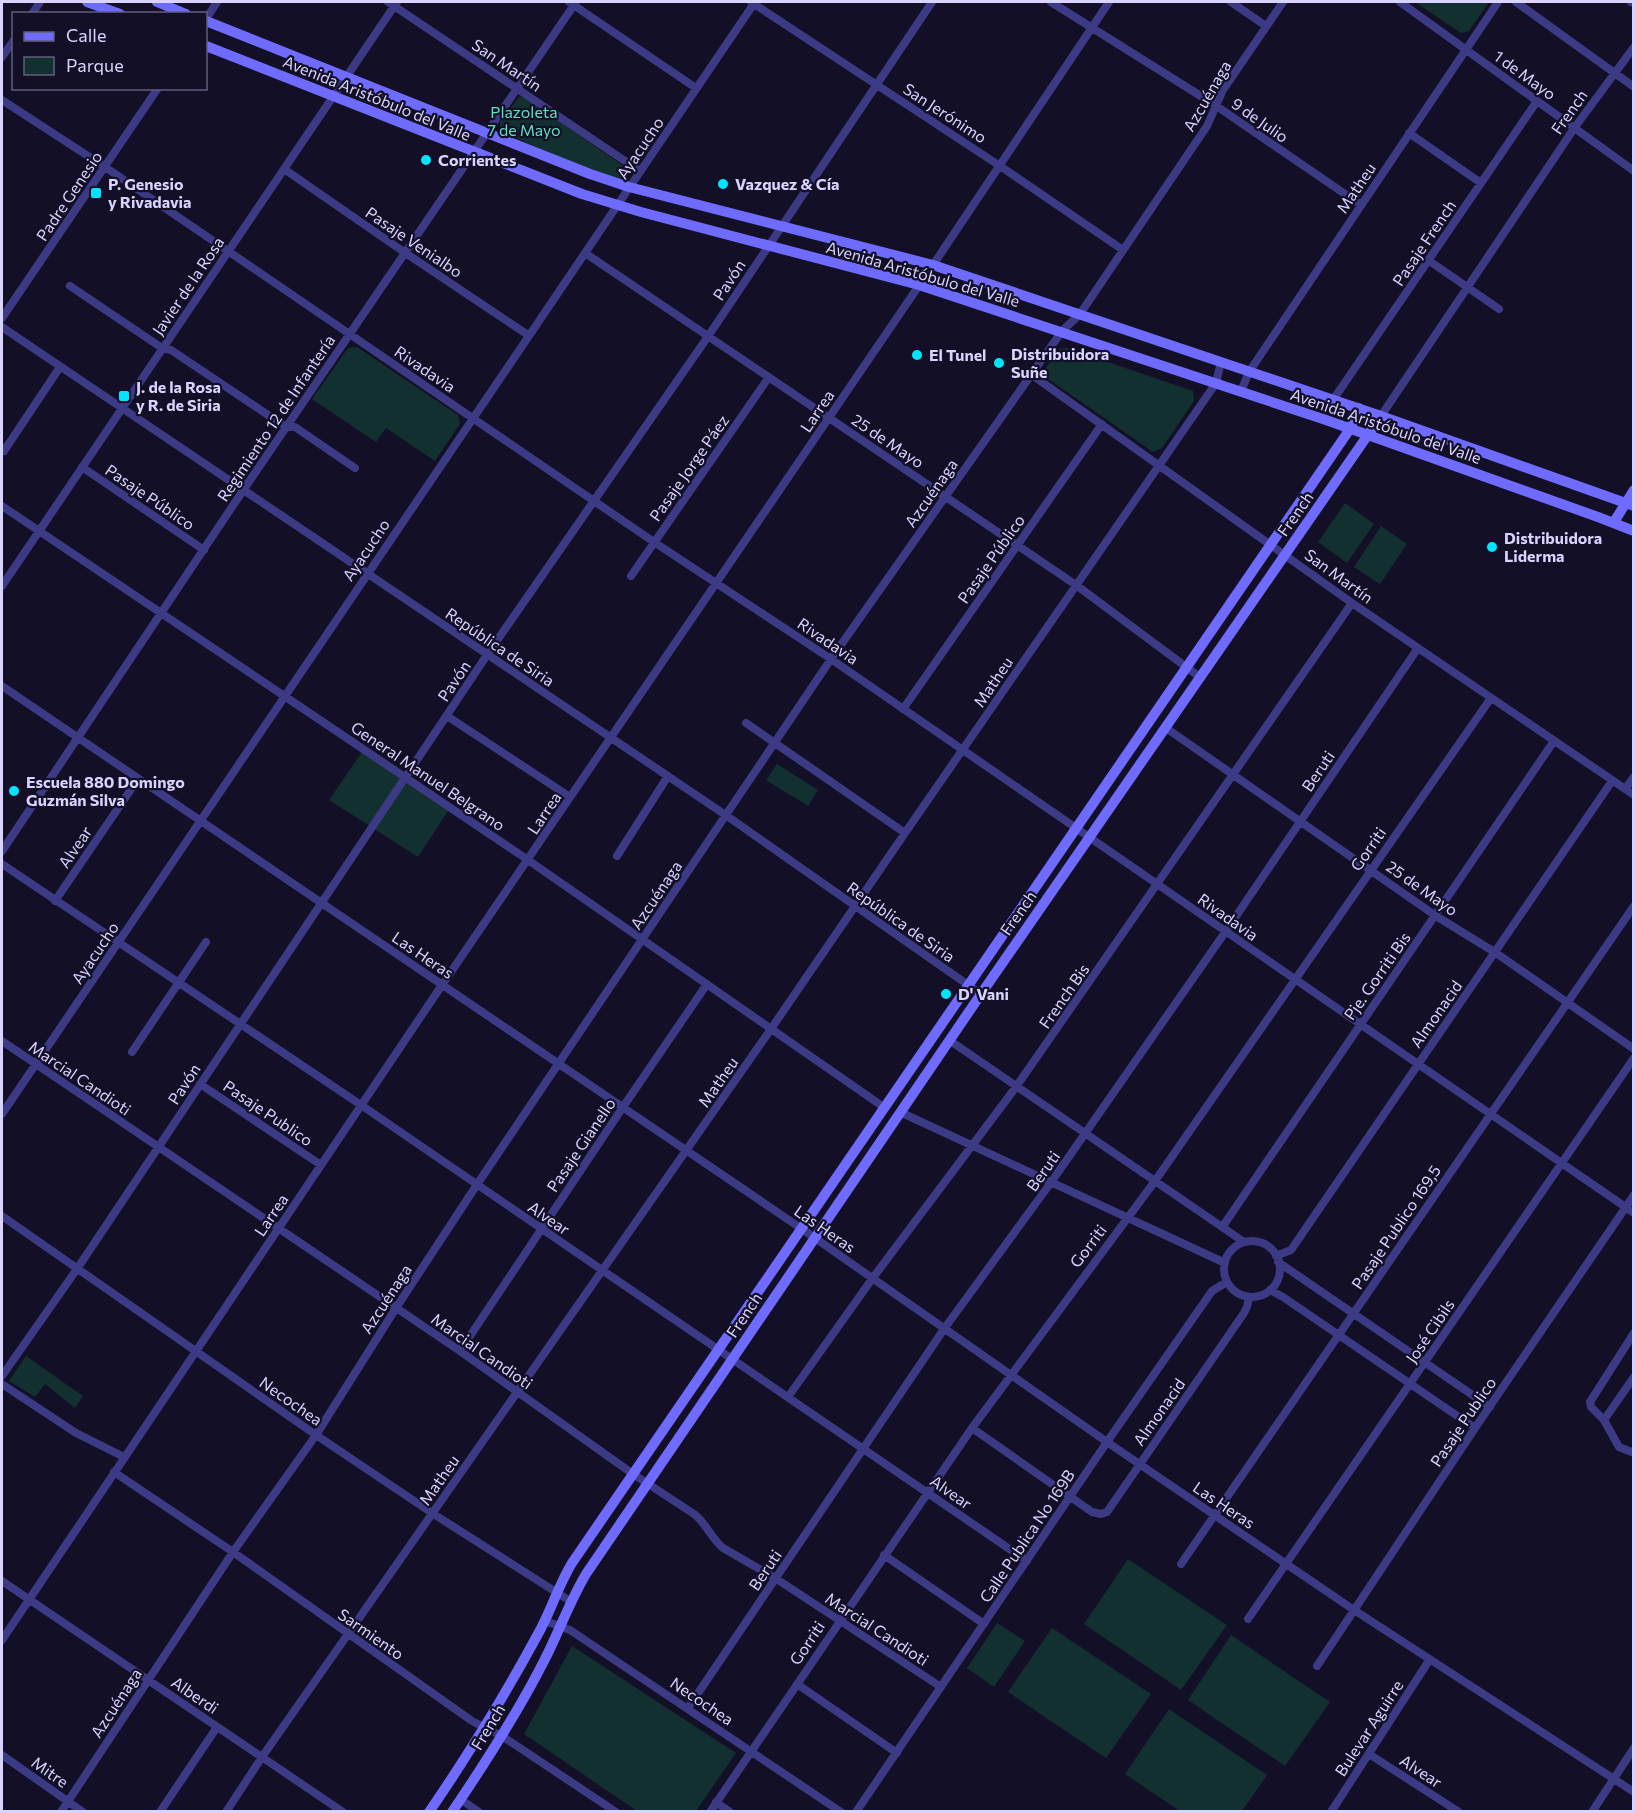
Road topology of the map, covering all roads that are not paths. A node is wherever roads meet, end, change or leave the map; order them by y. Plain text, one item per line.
1 (87, 2) edge
2 (157, 2) edge
3 (217, 2) edge
4 (753, 2) edge
5 (932, 2) edge
6 (1051, 2) edge
7 (1109, 2) edge
8 (1231, 2) edge
9 (1283, 2) edge
10 (1400, 2) edge
11 (1498, 2) edge
12 (1516, 2) edge
13 (393, 3) edge
14 (573, 3) edge
15 (114, 12) edge
16 (181, 12) edge
17 (207, 18) edge
18 (207, 20) edge
19 (1266, 26) junction
20 (1091, 28) junction
21 (12, 43) edge
22 (207, 46) edge
23 (1634, 47) edge
24 (1466, 49) junction
25 (2, 57) edge
26 (1615, 73) junction
27 (346, 77) junction
28 (876, 84) junction
29 (1634, 87) edge
30 (517, 88) junction
31 (696, 88) junction
32 (157, 90) edge
33 (333, 97) junction
34 (2, 100) edge
35 (1538, 101) junction
36 (1215, 105) junction
37 (1575, 128) junction
38 (486, 132) junction
39 (1409, 134) junction
40 (473, 152) junction
41 (1000, 166) junction
42 (105, 167) junction
43 (284, 169) junction
44 (640, 171) junction
45 (1634, 171) edge
46 (1481, 183) junction
47 (629, 187) junction
48 (617, 205) junction
49 (1361, 206) junction
50 (781, 225) junction
51 (768, 245) junction
52 (1123, 250) junction
53 (228, 252) junction
54 (404, 252) junction
55 (585, 253) junction
56 (1428, 260) junction
57 (933, 265) junction
58 (919, 285) junction
59 (70, 286) dead end
60 (1468, 288) junction
61 (1499, 309) dead end
62 (1080, 314) junction
63 (2, 318) edge
64 (2, 327) edge
65 (1062, 331) junction
66 (350, 334) junction
67 (528, 335) junction
68 (709, 335) junction
69 (162, 348) junction
70 (1221, 362) junction
71 (60, 367) junction
72 (1249, 372) junction
73 (1032, 375) junction
74 (769, 377) junction
75 (1216, 383) junction
76 (1241, 391) junction
77 (1333, 400) junction
78 (122, 408) junction
79 (1359, 408) junction
80 (1381, 416) junction
81 (472, 417) junction
82 (829, 418) junction
83 (1102, 424) junction
84 (286, 427) junction
85 (1350, 429) junction
86 (1369, 436) junction
87 (4, 451) dead end
88 (1159, 464) junction
89 (82, 466) junction
90 (355, 468) dead end
91 (244, 489) junction
92 (1634, 490) edge
93 (945, 496) junction
94 (595, 501) junction
95 (1630, 504) edge
96 (2, 506) edge
97 (1614, 522) junction
98 (39, 531) junction
99 (1634, 531) edge
100 (654, 542) junction
101 (1271, 544) junction
102 (1017, 545) junction
103 (204, 550) junction
104 (1286, 554) junction
105 (367, 573) junction
106 (631, 576) dead end
107 (717, 583) junction
108 (1076, 585) junction
109 (2, 586) edge
110 (1353, 603) junction
111 (161, 615) junction
112 (1418, 648) junction
113 (488, 656) junction
114 (831, 659) junction
115 (1187, 667) junction
116 (1201, 678) junction
117 (2, 686) edge
118 (284, 695) junction
119 (1491, 698) junction
120 (903, 709) junction
121 (447, 716) junction
122 (746, 723) dead end
123 (1166, 728) junction
124 (79, 737) junction
125 (611, 738) junction
126 (1554, 741) junction
127 (776, 743) junction
128 (962, 750) junction
129 (668, 776) junction
130 (1233, 776) junction
131 (1634, 777) edge
132 (406, 778) junction
133 (138, 779) junction
134 (1612, 781) junction
135 (1625, 789) junction
136 (1634, 795) edge
137 (570, 797) junction
138 (727, 816) junction
139 (199, 821) junction
140 (1300, 821) junction
141 (1077, 828) junction
142 (905, 833) junction
143 (1090, 836) junction
144 (2, 851) edge
145 (617, 856) dead end
146 (528, 860) junction
147 (2, 864) edge
148 (1372, 870) junction
149 (1158, 884) junction
150 (55, 901) junction
151 (322, 904) junction
152 (855, 906) junction
153 (1634, 906) edge
154 (1436, 916) junction
155 (1226, 931) junction
156 (642, 940) junction
157 (206, 942) dead end
158 (117, 944) junction
159 (1496, 953) junction
160 (1296, 981) junction
161 (178, 984) junction
162 (707, 984) junction
163 (442, 985) junction
164 (969, 986) junction
165 (981, 994) junction
166 (1567, 1002) junction
167 (239, 1025) junction
168 (1359, 1025) junction
169 (771, 1029) junction
170 (949, 1040) junction
171 (2, 1041) edge
172 (1634, 1049) edge
173 (132, 1052) dead end
174 (1634, 1058) edge
175 (559, 1063) junction
176 (35, 1064) junction
177 (1417, 1064) junction
178 (200, 1084) junction
179 (1016, 1087) junction
180 (361, 1105) junction
181 (623, 1107) junction
182 (885, 1108) junction
183 (900, 1112) junction
184 (1490, 1113) junction
185 (2, 1114) edge
186 (1085, 1133) junction
187 (971, 1145) junction
188 (159, 1147) junction
189 (687, 1151) junction
190 (1562, 1162) junction
191 (321, 1165) junction
192 (1052, 1181) junction
193 (1155, 1181) junction
194 (476, 1186) junction
195 (1634, 1195) edge
196 (1625, 1207) junction
197 (1634, 1213) edge
198 (2, 1216) edge
199 (1128, 1217) junction
200 (1223, 1226) junction
201 (278, 1228) junction
202 (542, 1229) junction
203 (802, 1229) junction
204 (815, 1238) junction
205 (1244, 1242) junction
206 (1277, 1259) junction
207 (1225, 1263) junction
208 (77, 1269) junction
209 (603, 1270) junction
210 (872, 1279) junction
211 (1227, 1282) junction
212 (1270, 1290) junction
213 (1249, 1297) junction
214 (396, 1308) junction
215 (1354, 1312) junction
216 (944, 1329) junction
217 (1338, 1334) junction
218 (1634, 1334) edge
219 (195, 1351) junction
220 (460, 1351) junction
221 (718, 1351) junction
222 (731, 1359) junction
223 (1425, 1362) junction
224 (1010, 1374) junction
225 (2, 1376) edge
226 (1634, 1377) edge
227 (2, 1384) edge
228 (1410, 1384) junction
229 (518, 1392) junction
230 (788, 1397) junction
231 (1490, 1407) junction
232 (1604, 1420) junction
233 (972, 1428) junction
234 (1475, 1428) junction
235 (316, 1435) junction
236 (1107, 1442) junction
237 (863, 1448) junction
238 (1634, 1453) edge
239 (124, 1457) junction
240 (1140, 1464) junction
241 (114, 1472) junction
242 (633, 1474) junction
243 (647, 1483) junction
244 (928, 1493) junction
245 (1070, 1496) junction
246 (432, 1513) junction
247 (1215, 1515) junction
248 (233, 1552) junction
249 (884, 1556) junction
250 (1027, 1561) junction
251 (1181, 1564) dead end
252 (1287, 1564) junction
253 (775, 1578) junction
254 (2, 1581) edge
255 (555, 1593) junction
256 (29, 1600) junction
257 (570, 1601) junction
258 (1354, 1610) junction
259 (1248, 1619) dead end
260 (840, 1620) junction
261 (544, 1621) junction
262 (984, 1624) junction
263 (559, 1625) junction
264 (348, 1634) junction
265 (2, 1640) edge
266 (1430, 1659) junction
267 (1317, 1666) dead end
268 (148, 1680) junction
269 (797, 1684) junction
270 (941, 1687) junction
271 (688, 1708) junction
272 (218, 1727) junction
273 (485, 1728) junction
274 (501, 1736) junction
275 (1634, 1749) edge
276 (751, 1751) junction
277 (897, 1753) junction
278 (1368, 1754) junction
279 (2, 1755) edge
280 (262, 1757) junction
281 (1613, 1779) junction
282 (1634, 1792) edge
283 (460, 1799) junction
284 (68, 1802) junction
285 (716, 1802) junction
286 (62, 1812) edge
287 (83, 1812) edge
288 (160, 1812) edge
289 (226, 1812) edge
290 (343, 1812) edge
291 (429, 1812) edge
292 (452, 1812) edge
293 (479, 1812) edge
294 (616, 1812) edge
295 (710, 1812) edge
296 (730, 1812) edge
297 (841, 1812) edge
298 (856, 1812) edge
299 (1330, 1812) edge
300 (1459, 1812) edge
301 (1592, 1812) edge

1 - 15 main road
2 - 16 main road
3 - 17 street
4 - 28 street, San Jerónimo
4 - 31 street, Ayacucho
5 - 28 street, Pavón
6 - 20 street, 9 de Julio
7 - 20 street, Larrea
8 - 19 street
9 - 19 street, Azcuénaga
10 - 24 street, 1 de Mayo
11 - 24 street, Matheu
12 - 26 street
13 - 27 street, Javier de la Rosa
13 - 30 street, San Martín
14 - 30 street, Regimiento 12 de Infantería
14 - 31 street
18 - 27 main road, Avenida Aristóbulo del Valle
19 - 36 street, Azcuénaga
20 - 36 street, 9 de Julio
20 - 41 street, Larrea
21 - 25 street
22 - 33 main road, Avenida Aristóbulo del Valle
23 - 26 street, French
24 - 35 street, 1 de Mayo
24 - 39 street, Matheu
26 - 29 street
26 - 37 street, French
27 - 33 street, Javier de la Rosa
27 - 38 main road, Avenida Aristóbulo del Valle
28 - 41 street, San Jerónimo
28 - 50 street, Pavón
30 - 38 street, Regimiento 12 de Infantería
30 - 44 street, San Martín
31 - 44 street, Ayacucho
32 - 42 street, Padre Genesio
33 - 40 main road, Avenida Aristóbulo del Valle
33 - 43 street, Javier de la Rosa
34 - 42 street, Rivadavia
35 - 37 street, 1 de Mayo
35 - 46 street, Pasaje French
36 - 49 street, 9 de Julio
36 - 52 street, Azcuénaga
37 - 45 street, 1 de Mayo
37 - 60 street, French
38 - 40 street, Regimiento 12 de Infantería
38 - 47 main road, Avenida Aristóbulo del Valle
39 - 46 street
39 - 49 street, Matheu
40 - 48 main road, Avenida Aristóbulo del Valle
40 - 54 street, Regimiento 12 de Infantería
41 - 52 street, San Jerónimo
41 - 57 street, Larrea
42 - 53 street, Rivadavia
42 - 63 street, Padre Genesio
43 - 53 street, Javier de la Rosa
43 - 54 street, Pasaje Venialbo
44 - 47 street, Ayacucho
46 - 56 street, Pasaje French
47 - 48 street, Ayacucho
47 - 50 main road, Avenida Aristóbulo del Valle
48 - 51 main road, Avenida Aristóbulo del Valle
48 - 55 street, Ayacucho
49 - 72 street, Matheu
50 - 51 street, Pavón
50 - 57 main road, Avenida Aristóbulo del Valle
51 - 58 main road, Avenida Aristóbulo del Valle
51 - 68 street, Pavón
52 - 62 street, Azcuénaga
53 - 66 street, Rivadavia
53 - 69 street, Javier de la Rosa
54 - 66 street, Regimiento 12 de Infantería
54 - 67 street, Pasaje Venialbo
55 - 67 street, Ayacucho
55 - 68 street, 25 de Mayo
56 - 60 street
56 - 77 street, Pasaje French
57 - 58 street, Larrea
57 - 62 main road, Avenida Aristóbulo del Valle
58 - 65 main road, Avenida Aristóbulo del Valle
58 - 82 street, Larrea
59 - 69 street
60 - 61 street
60 - 80 street, French
62 - 65 street, Azcuénaga
62 - 70 main road, Avenida Aristóbulo del Valle
64 - 71 street, República de Siria
65 - 73 street, Azcuénaga
65 - 75 main road, Avenida Aristóbulo del Valle
66 - 81 street, Rivadavia
66 - 84 street, Regimiento 12 de Infantería
67 - 81 street, Ayacucho
68 - 74 street, 25 de Mayo
68 - 94 street, Pavón
69 - 78 street, Javier de la Rosa
69 - 84 street
70 - 72 main road, Avenida Aristóbulo del Valle
70 - 75 street, Matheu
71 - 78 street, República de Siria
71 - 87 street
72 - 76 street, Matheu
72 - 77 main road, Avenida Aristóbulo del Valle
73 - 83 street, San Martín
73 - 93 street, Azcuénaga
74 - 82 street, 25 de Mayo
74 - 100 street, Pasaje Jorge Páez
75 - 76 main road, Avenida Aristóbulo del Valle
75 - 88 street, Matheu
76 - 85 main road, Avenida Aristóbulo del Valle
77 - 79 main road, Avenida Aristóbulo del Valle
78 - 89 street, Javier de la Rosa
78 - 91 street, República de Siria
79 - 80 main road, Avenida Aristóbulo del Valle
79 - 85 main road, French
80 - 86 main road, French
80 - 95 main road, Avenida Aristóbulo del Valle
81 - 94 street, Rivadavia
81 - 105 street, Ayacucho
82 - 93 street, 25 de Mayo
82 - 107 street, Larrea
83 - 88 street, San Martín
83 - 102 street, Pasaje Público
84 - 90 street
84 - 91 street, Regimiento 12 de Infantería
85 - 86 main road, Avenida Aristóbulo del Valle
85 - 101 main road, French
86 - 97 main road, Avenida Aristóbulo del Valle
86 - 104 main road, French
88 - 101 street, San Martín
88 - 108 street, Matheu
89 - 98 street, Javier de la Rosa
89 - 103 street, Pasaje Público
91 - 103 street, Regimiento 12 de Infantería
91 - 105 street, República de Siria
92 - 95 main road
93 - 102 street, 25 de Mayo
93 - 114 street, Azcuénaga
94 - 100 street, Rivadavia
94 - 113 street, Pavón
95 - 97 main road
96 - 98 street, General Manuel Belgrano
97 - 99 main road, Avenida Aristóbulo del Valle
98 - 109 street, Javier de la Rosa
98 - 111 street, General Manuel Belgrano
100 - 106 street, Pasaje Jorge Páez
100 - 107 street, Rivadavia
101 - 104 street, San Martín
101 - 115 main road, French
102 - 108 street, 25 de Mayo
102 - 120 street, Pasaje Público
103 - 111 street, Regimiento 12 de Infantería
104 - 110 street, San Martín
104 - 116 main road, French
105 - 113 street, República de Siria
105 - 118 street, Ayacucho
107 - 114 street, Rivadavia
107 - 125 street, Larrea
108 - 115 street, 25 de Mayo
108 - 128 street, Matheu
110 - 112 street, San Martín
110 - 130 street, French Bis
111 - 118 street, General Manuel Belgrano
111 - 124 street, Regimiento 12 de Infantería
112 - 119 street, San Martín
112 - 140 street, Beruti
113 - 121 street, Pavón
113 - 125 street, República de Siria
114 - 120 street, Rivadavia
114 - 127 street, Azcuénaga
115 - 116 street, 25 de Mayo
115 - 141 main road, French
116 - 123 main road, French
117 - 124 street, Las Heras
118 - 132 street, General Manuel Belgrano
118 - 139 street, Ayacucho
119 - 126 street, San Martín
119 - 148 street, Gorriti
120 - 128 street, Rivadavia
121 - 132 street, Pavón
121 - 137 street
122 - 127 street
123 - 130 street, 25 de Mayo
123 - 143 main road, French
124 - 133 street, Las Heras
124 - 144 street, Regimiento 12 de Infantería
125 - 129 street, República de Siria
125 - 137 street, Larrea
126 - 134 street, San Martín
126 - 154 street, Pje. Gorriti Bis
127 - 138 street, Azcuénaga
127 - 142 street
128 - 141 street, Rivadavia
128 - 142 street, Matheu
129 - 138 street, República de Siria
129 - 145 street
130 - 140 street, 25 de Mayo
130 - 149 street, French Bis
131 - 135 street
132 - 146 street, General Manuel Belgrano
132 - 151 street, Pavón
133 - 139 street, Las Heras
133 - 150 street, Alvear
134 - 135 street, San Martín
134 - 159 street, Almonacid
135 - 136 street, San Martín
137 - 146 street, Larrea
138 - 152 street, República de Siria
138 - 156 street, Azcuénaga
139 - 151 street, Las Heras
139 - 158 street, Ayacucho
140 - 148 street, 25 de Mayo
140 - 155 street, Beruti
141 - 143 street, Rivadavia
141 - 164 main road, French
142 - 152 street, Matheu
143 - 149 street, Rivadavia
143 - 165 main road, French
146 - 156 street, General Manuel Belgrano
146 - 163 street, Larrea
147 - 150 street, Alvear
148 - 154 street, 25 de Mayo
148 - 160 street, Gorriti
149 - 155 street, Rivadavia
149 - 179 street, French Bis
150 - 158 street, Alvear
151 - 163 street, Las Heras
151 - 167 street, Pavón
152 - 164 street, República de Siria
152 - 169 street, Matheu
153 - 166 street, Pasaje Publico 169,5
154 - 159 street, 25 de Mayo
154 - 168 street, Pje. Gorriti Bis
155 - 160 street, Rivadavia
155 - 186 street, Beruti
156 - 162 street, General Manuel Belgrano
156 - 175 street, Azcuénaga
157 - 161 street
158 - 161 street, Alvear
158 - 176 street, Ayacucho
159 - 166 street, 25 de Mayo
159 - 177 street, Almonacid
160 - 168 street, Rivadavia
160 - 193 street, Gorriti
161 - 167 street, Alvear
161 - 173 street
162 - 169 street, General Manuel Belgrano
162 - 181 street, Pasaje Gianello
163 - 175 street, Las Heras
163 - 180 street, Larrea
164 - 165 street, República de Siria
164 - 182 main road, French
165 - 170 main road, French
166 - 172 street, 25 de Mayo
166 - 184 street, Pasaje Publico 169,5
167 - 178 street, Pavón
167 - 180 street, Alvear
168 - 177 street, Rivadavia
168 - 200 street, Pje. Gorriti Bis
169 - 182 street, General Manuel Belgrano
169 - 189 street, Matheu
170 - 179 street
170 - 183 main road, French
171 - 176 street, Marcial Candioti
174 - 190 street, José Cibils
175 - 181 street, Las Heras
175 - 194 street, Azcuénaga
176 - 185 street, Ayacucho
176 - 188 street, Marcial Candioti
177 - 184 street, Rivadavia
177 - 206 street, Almonacid
178 - 188 street, Pavón
178 - 191 street, Pasaje Publico
179 - 186 street
179 - 187 street, French Bis
180 - 191 street, Larrea
180 - 194 street, Alvear
181 - 189 street, Las Heras
181 - 202 street, Pasaje Gianello
182 - 203 main road, French
183 - 187 street
183 - 204 main road, French
184 - 190 street, Rivadavia
184 - 215 street, Pasaje Publico 169,5
186 - 192 street, Beruti
186 - 193 street
187 - 192 street
187 - 210 street, French Bis
188 - 201 street, Marcial Candioti
188 - 208 street, Pavón
189 - 203 street, Las Heras
189 - 209 street, Matheu
190 - 196 street, Rivadavia
190 - 223 street, José Cibils
191 - 201 street, Larrea
192 - 199 street
192 - 216 street, Beruti
193 - 199 street, Gorriti
193 - 200 street
194 - 202 street, Alvear
194 - 214 street, Azcuénaga
195 - 196 street, Pasaje Publico
196 - 197 street, Rivadavia
196 - 231 street, Pasaje Publico
198 - 208 street, Necochea
199 - 207 street
199 - 224 street, Gorriti
200 - 205 street
201 - 214 street, Marcial Candioti
201 - 219 street, Larrea
202 - 209 street, Alvear
202 - 220 street, Pasaje Gianello
203 - 204 street, Las Heras
203 - 221 main road, French
204 - 210 street, Las Heras
204 - 222 main road, French
205 - 206 street
205 - 207 street
206 - 212 street
206 - 215 street
207 - 211 street
208 - 219 street, Necochea
208 - 225 street, Pavón
209 - 221 street, Alvear
209 - 229 street, Matheu
210 - 216 street, Las Heras
210 - 230 street, French Bis
211 - 213 street
211 - 236 street, Calle Publica No 169B
212 - 213 street
212 - 217 street
213 - 240 street, Almonacid
214 - 220 street, Marcial Candioti
214 - 235 street, Azcuénaga
215 - 217 street, Pasaje Publico 169,5
215 - 223 street
216 - 224 street, Las Heras
216 - 237 street, Beruti
217 - 228 street
217 - 247 street, Pasaje Publico 169,5
218 - 232 street
219 - 235 street, Necochea
219 - 239 street, Larrea
220 - 229 street, Marcial Candioti
221 - 222 street, Alvear
221 - 242 main road, French
222 - 230 street, Alvear
222 - 243 main road, French
223 - 228 street, José Cibils
223 - 231 street
224 - 233 street, Gorriti
224 - 236 street, Las Heras
226 - 232 street
227 - 239 street
228 - 234 street
228 - 252 street, José Cibils
229 - 242 street, Marcial Candioti
229 - 246 street, Matheu
230 - 237 street, Alvear
231 - 234 street, Pasaje Publico
232 - 238 street
233 - 244 street, Gorriti
233 - 245 street
234 - 258 street, Pasaje Publico
235 - 246 street, Necochea
235 - 248 street, Azcuénaga
236 - 240 street, Las Heras
236 - 245 street, Calle Publica No 169B
237 - 244 street, Alvear
237 - 253 street, Beruti
239 - 241 street, Larrea
240 - 245 street, Almonacid
240 - 247 street, Las Heras
241 - 248 street, Sarmiento
241 - 256 street, Larrea
242 - 243 street, Marcial Candioti
242 - 255 main road, French
243 - 253 street, Marcial Candioti
243 - 257 main road, French
244 - 249 street, Gorriti
244 - 250 street, Alvear
245 - 250 street, Calle Publica No 169B
246 - 255 street, Necochea
246 - 264 street, Matheu
247 - 251 street, Pasaje Publico 169,5
247 - 252 street, Las Heras
248 - 264 street, Sarmiento
248 - 268 street, Azcuénaga
249 - 260 street, Gorriti
249 - 262 street
250 - 262 street, Calle Publica No 169B
252 - 258 street, Las Heras
252 - 259 street, José Cibils
253 - 260 street, Marcial Candioti
253 - 271 street, Beruti
254 - 256 street, Alberdi
255 - 257 street, Necochea
255 - 261 main road, French
256 - 265 street, Larrea
256 - 268 street, Alberdi
257 - 263 main road, French
258 - 266 street, Las Heras
258 - 267 street, Pasaje Publico
260 - 269 street, Gorriti
260 - 270 street, Marcial Candioti
261 - 263 street, Necochea
261 - 273 main road, French
262 - 270 street, Calle Publica No 169B
263 - 271 street, Necochea
263 - 274 main road, French
264 - 273 street, Sarmiento
264 - 280 street, Matheu
266 - 278 street, Bulevar Aguirre
266 - 281 street, Las Heras
268 - 272 street, Alberdi
268 - 284 street, Azcuénaga
269 - 276 street, Gorriti
269 - 277 street
270 - 277 street, Calle Publica No 169B
271 - 276 street, Necochea
272 - 280 street, Alberdi
272 - 288 street
273 - 274 street, Sarmiento
273 - 291 main road, French
274 - 283 main road, French
274 - 294 street, Sarmiento
275 - 281 street
276 - 285 street, Gorriti
276 - 297 street, Necochea
277 - 298 street, Calle Publica No 169B
278 - 299 street, Bulevar Aguirre
278 - 300 street, Alvear
279 - 284 street, Mitre
280 - 289 street, Matheu
280 - 290 street, Alberdi
281 - 282 street, Las Heras
281 - 301 street
283 - 292 main road, French
283 - 293 street
284 - 286 street, Azcuénaga
284 - 287 street, Mitre
285 - 295 street, Gorriti
285 - 296 street

